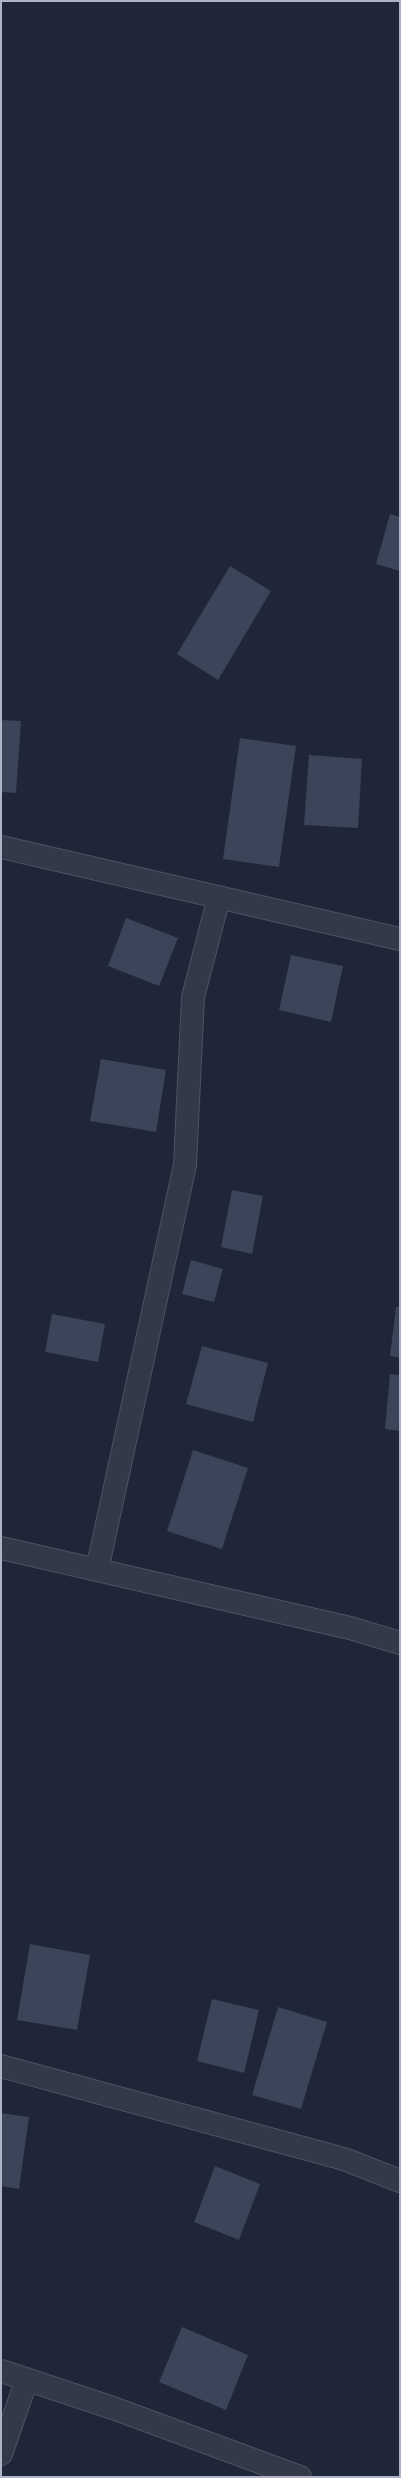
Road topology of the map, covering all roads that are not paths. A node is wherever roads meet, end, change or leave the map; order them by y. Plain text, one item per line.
1 (1, 846) edge
2 (220, 897) junction
3 (400, 938) edge
4 (1, 1548) edge
5 (97, 1570) junction
6 (400, 1643) edge
7 (1, 2066) edge
8 (400, 2181) edge
9 (1, 2371) edge
10 (27, 2379) junction
11 (1, 2454) edge
12 (300, 2477) edge

1 - 2 street
2 - 3 street
2 - 5 street
4 - 5 street
5 - 6 street
7 - 8 street
9 - 10 street
10 - 11 street
10 - 12 street

